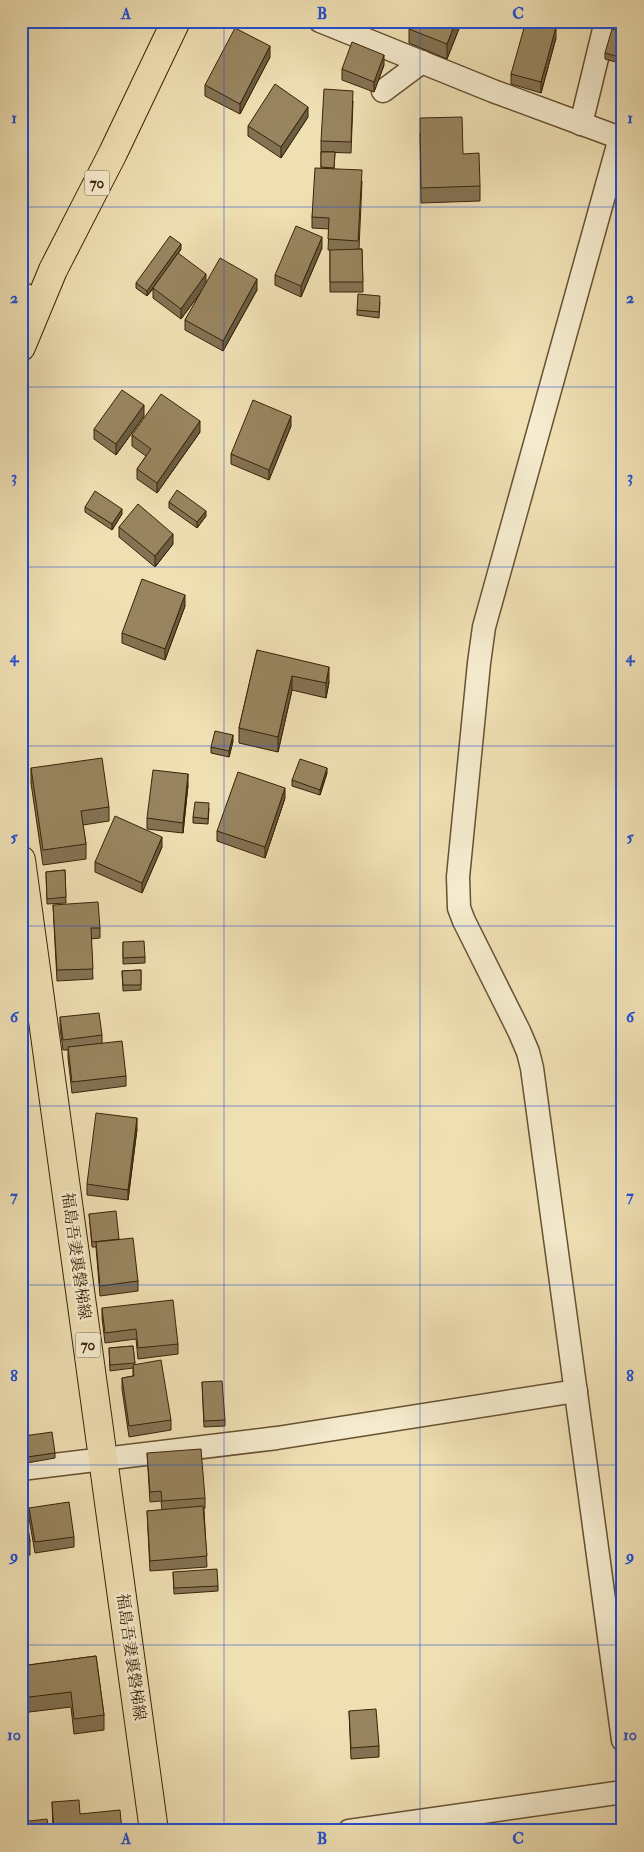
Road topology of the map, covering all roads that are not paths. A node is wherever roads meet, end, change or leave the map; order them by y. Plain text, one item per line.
1 (176, 21) edge
2 (320, 21) edge
3 (606, 21) edge
4 (422, 62) junction
5 (383, 92) dead end
6 (582, 124) junction
7 (621, 139) edge
8 (31, 297) edge
9 (21, 346) edge
10 (21, 860) edge
11 (576, 1391) junction
12 (104, 1458) junction
13 (21, 1469) edge
14 (623, 1740) edge
15 (623, 1792) edge
16 (154, 1831) edge
17 (349, 1831) edge

1 - 8 main road, 70
2 - 4 street
3 - 6 street
4 - 5 street
4 - 6 street
6 - 7 street
7 - 11 street
8 - 9 main road, 70
10 - 12 main road, 福島吾妻裏磐梯線 / 70
11 - 12 street
11 - 14 street
12 - 13 street
12 - 16 main road, 福島吾妻裏磐梯線 / 70
15 - 17 street

